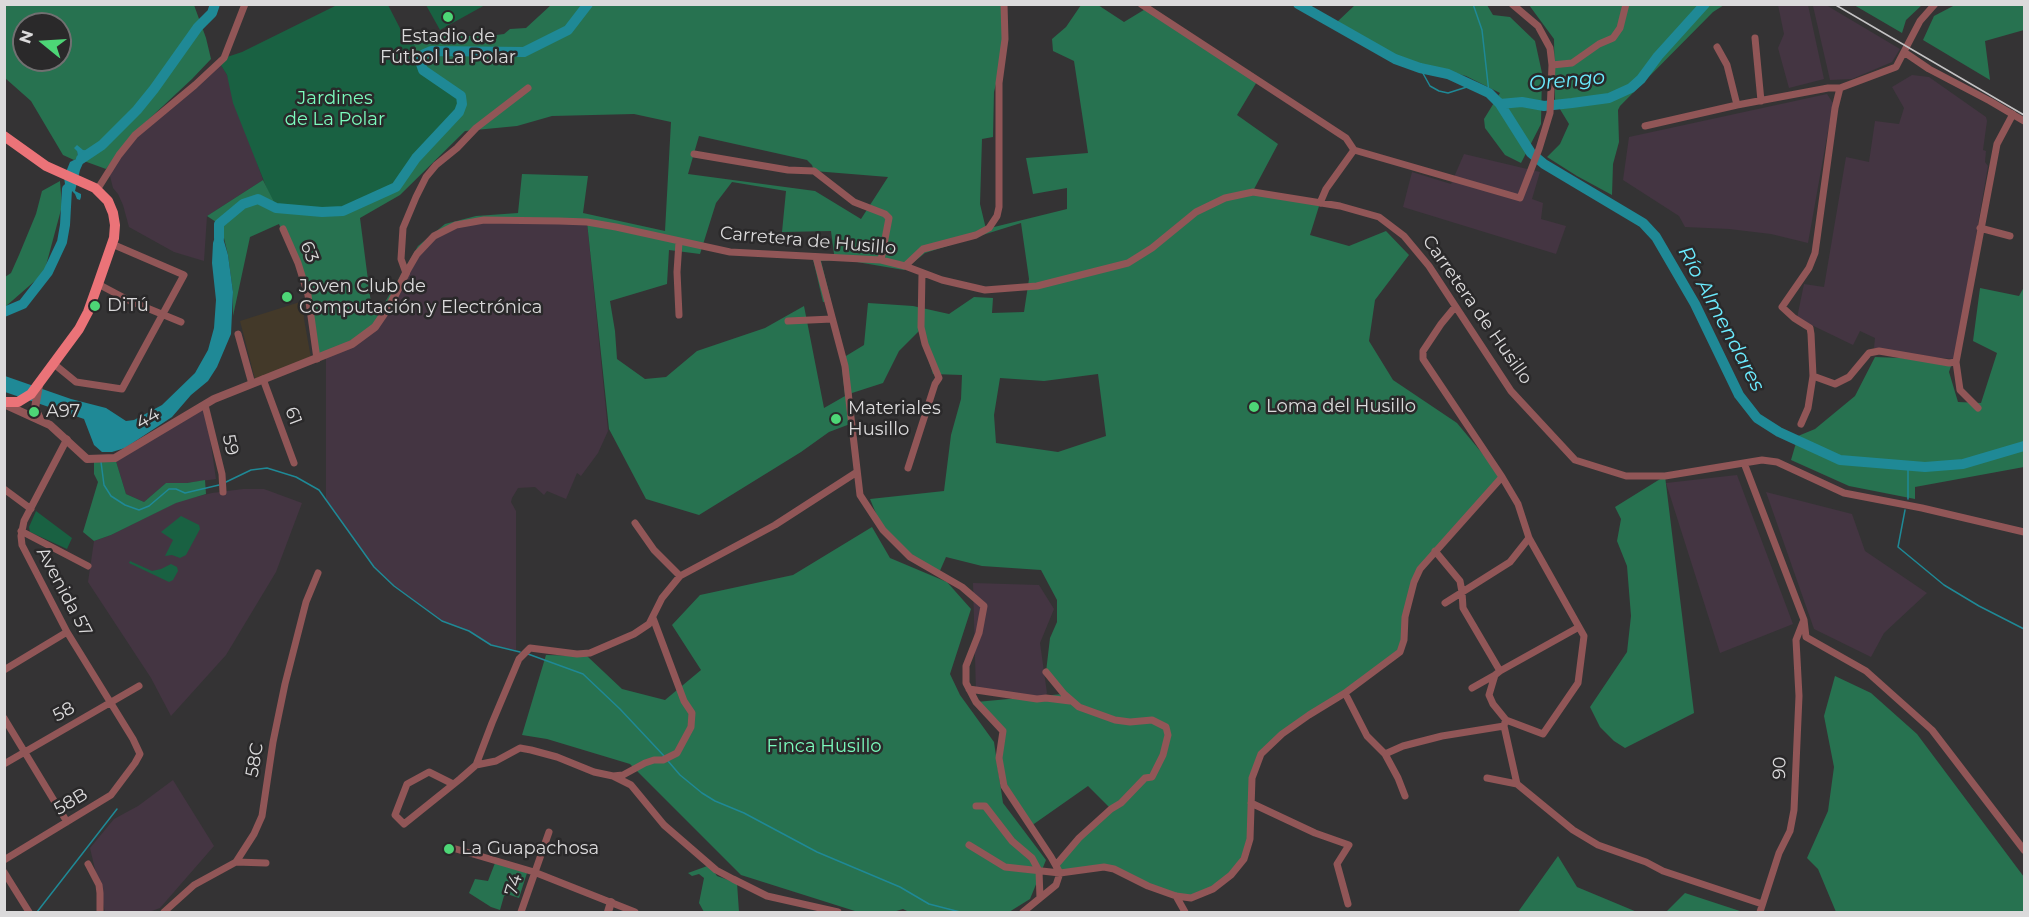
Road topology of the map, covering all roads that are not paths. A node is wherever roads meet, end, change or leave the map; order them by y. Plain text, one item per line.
1 (245, 4) edge
2 (1004, 4) edge
3 (1141, 4) edge
4 (1512, 4) edge
5 (1626, 4) edge
6 (1935, 4) edge
7 (1755, 38) dead end
8 (1718, 47) dead end
9 (1904, 52) junction
10 (1552, 65) junction
11 (528, 88) dead end
12 (1840, 88) junction
13 (1761, 100) junction
14 (1737, 105) junction
15 (2013, 114) junction
16 (2025, 121) edge
17 (1645, 126) dead end
18 (4, 136) edge
19 (1354, 150) junction
20 (694, 154) dead end
21 (95, 189) junction
22 (1320, 203) junction
23 (1980, 228) junction
24 (284, 229) dead end
25 (2010, 236) dead end
26 (679, 242) junction
27 (112, 244) junction
28 (816, 257) junction
29 (881, 260) junction
30 (905, 266) junction
31 (406, 273) junction
32 (922, 273) junction
33 (98, 284) junction
34 (1455, 308) junction
35 (162, 315) junction
36 (680, 315) dead end
37 (832, 319) junction
38 (788, 321) dead end
39 (181, 322) dead end
40 (238, 334) dead end
41 (317, 359) junction
42 (1956, 362) junction
43 (54, 363) junction
44 (1813, 376) junction
45 (263, 380) junction
46 (252, 384) junction
47 (4, 403) edge
48 (25, 405) junction
49 (205, 405) junction
50 (1978, 408) dead end
51 (1801, 424) dead end
52 (67, 439) junction
53 (1744, 463) junction
54 (294, 464) dead end
55 (908, 468) dead end
56 (857, 472) junction
57 (1502, 477) junction
58 (4, 489) edge
59 (223, 492) dead end
60 (31, 509) junction
61 (635, 523) dead end
62 (21, 531) junction
63 (2025, 532) edge
64 (1529, 538) junction
65 (1435, 551) junction
66 (88, 566) dead end
67 (318, 573) dead end
68 (680, 576) junction
69 (1462, 592) junction
70 (1445, 603) dead end
71 (654, 618) junction
72 (1804, 620) junction
73 (1580, 627) junction
74 (67, 632) junction
75 (4, 670) edge
76 (1046, 672) dead end
77 (1498, 673) junction
78 (139, 686) dead end
79 (1472, 688) dead end
80 (969, 689) junction
81 (1345, 693) junction
82 (1070, 700) junction
83 (111, 703) junction
84 (4, 718) edge
85 (1505, 723) junction
86 (24, 751) junction
87 (140, 754) joint
88 (1385, 754) junction
89 (4, 764) edge
90 (476, 765) junction
91 (613, 776) junction
92 (1487, 778) dead end
93 (453, 784) junction
94 (1517, 784) junction
95 (1405, 796) dead end
96 (1251, 803) junction
97 (976, 806) dead end
98 (67, 822) junction
99 (549, 832) dead end
100 (969, 845) dead end
101 (456, 849) dead end
102 (2025, 850) edge
103 (4, 860) edge
104 (236, 862) junction
105 (266, 863) dead end
106 (88, 864) dead end
107 (1056, 865) junction
108 (1039, 871) junction
109 (4, 872) edge
110 (534, 872) junction
111 (1060, 873) junction
112 (1176, 896) junction
113 (1040, 898) junction
114 (611, 902) junction
115 (1347, 904) dead end
116 (1762, 904) junction
117 (29, 912) edge
118 (100, 912) edge
119 (164, 912) edge
120 (521, 912) edge
121 (608, 912) edge
122 (635, 912) edge
123 (838, 912) edge
124 (1023, 912) edge
125 (1185, 912) edge
126 (1760, 912) edge

1 - 21 street
2 - 30 street
3 - 19 street
4 - 10 street
5 - 10 street
6 - 9 street
7 - 13 street
8 - 14 street
9 - 12 street
9 - 15 street
10 - 19 street
11 - 31 street
12 - 13 street
12 - 44 street
13 - 14 street
14 - 17 street
15 - 16 street
15 - 23 street
18 - 21 main road
19 - 22 street
20 - 29 street
21 - 27 main road
22 - 32 street, Carretera de Husillo
22 - 34 street, Carretera de Husillo
23 - 25 street
23 - 42 street
24 - 41 street, 63
26 - 28 street, Carretera de Husillo
26 - 31 street, Carretera de Husillo
26 - 36 street
27 - 33 main road
27 - 35 street
28 - 29 street, Carretera de Husillo
28 - 37 street
29 - 30 street, Carretera de Husillo
30 - 32 street, Carretera de Husillo
31 - 41 street, Carretera de Husillo
32 - 55 street
33 - 35 street
33 - 43 main road
34 - 53 street, Carretera de Husillo
34 - 57 street
35 - 39 street
35 - 43 street
37 - 38 street
37 - 56 street
40 - 46 street
41 - 45 street, 44
42 - 44 street
42 - 50 street
43 - 48 main road
44 - 51 street
45 - 46 street, 44
45 - 54 street, 61
46 - 49 street, 44
47 - 48 main road
47 - 48 street, 44
48 - 52 street, 44
49 - 52 street, 44
49 - 59 street, 59
52 - 60 street, Avenida 57
53 - 63 street, Carretera de Husillo
53 - 72 street
56 - 68 street
56 - 80 street
57 - 64 street
57 - 65 street
58 - 60 street
60 - 62 street, Avenida 57
61 - 68 street
62 - 66 street
62 - 74 street, Avenida 57
64 - 69 street
64 - 73 street
65 - 69 street
65 - 81 street
67 - 104 street, 58C
68 - 71 street
69 - 70 street
69 - 77 street
71 - 90 street
71 - 91 street
72 - 102 street
72 - 116 street, 90
73 - 77 street
73 - 85 street
74 - 75 street
74 - 83 street, Avenida 57
76 - 82 street
77 - 79 street
77 - 85 street
78 - 83 street, 58
80 - 82 street
80 - 107 street
81 - 88 street
81 - 96 street
82 - 107 street
83 - 86 street, 58
83 - 87 street, Avenida 57
84 - 86 street
85 - 88 street
85 - 94 street
86 - 89 street, 58
86 - 98 street
87 - 98 street, 58B
88 - 95 street
90 - 91 street
90 - 93 street
91 - 123 street
92 - 94 street
93 - 93 street
94 - 116 street
96 - 112 street
96 - 115 street
97 - 108 street
98 - 103 street, 58B
99 - 110 street, 74
100 - 108 street
101 - 110 street
104 - 105 street
104 - 119 street, 58C
106 - 118 street
107 - 111 street
108 - 111 street
108 - 113 street
109 - 117 street
110 - 114 street
110 - 120 street, 74
111 - 112 street
111 - 113 street
112 - 125 street
113 - 124 street
114 - 121 street
114 - 122 street
116 - 126 street, 90

